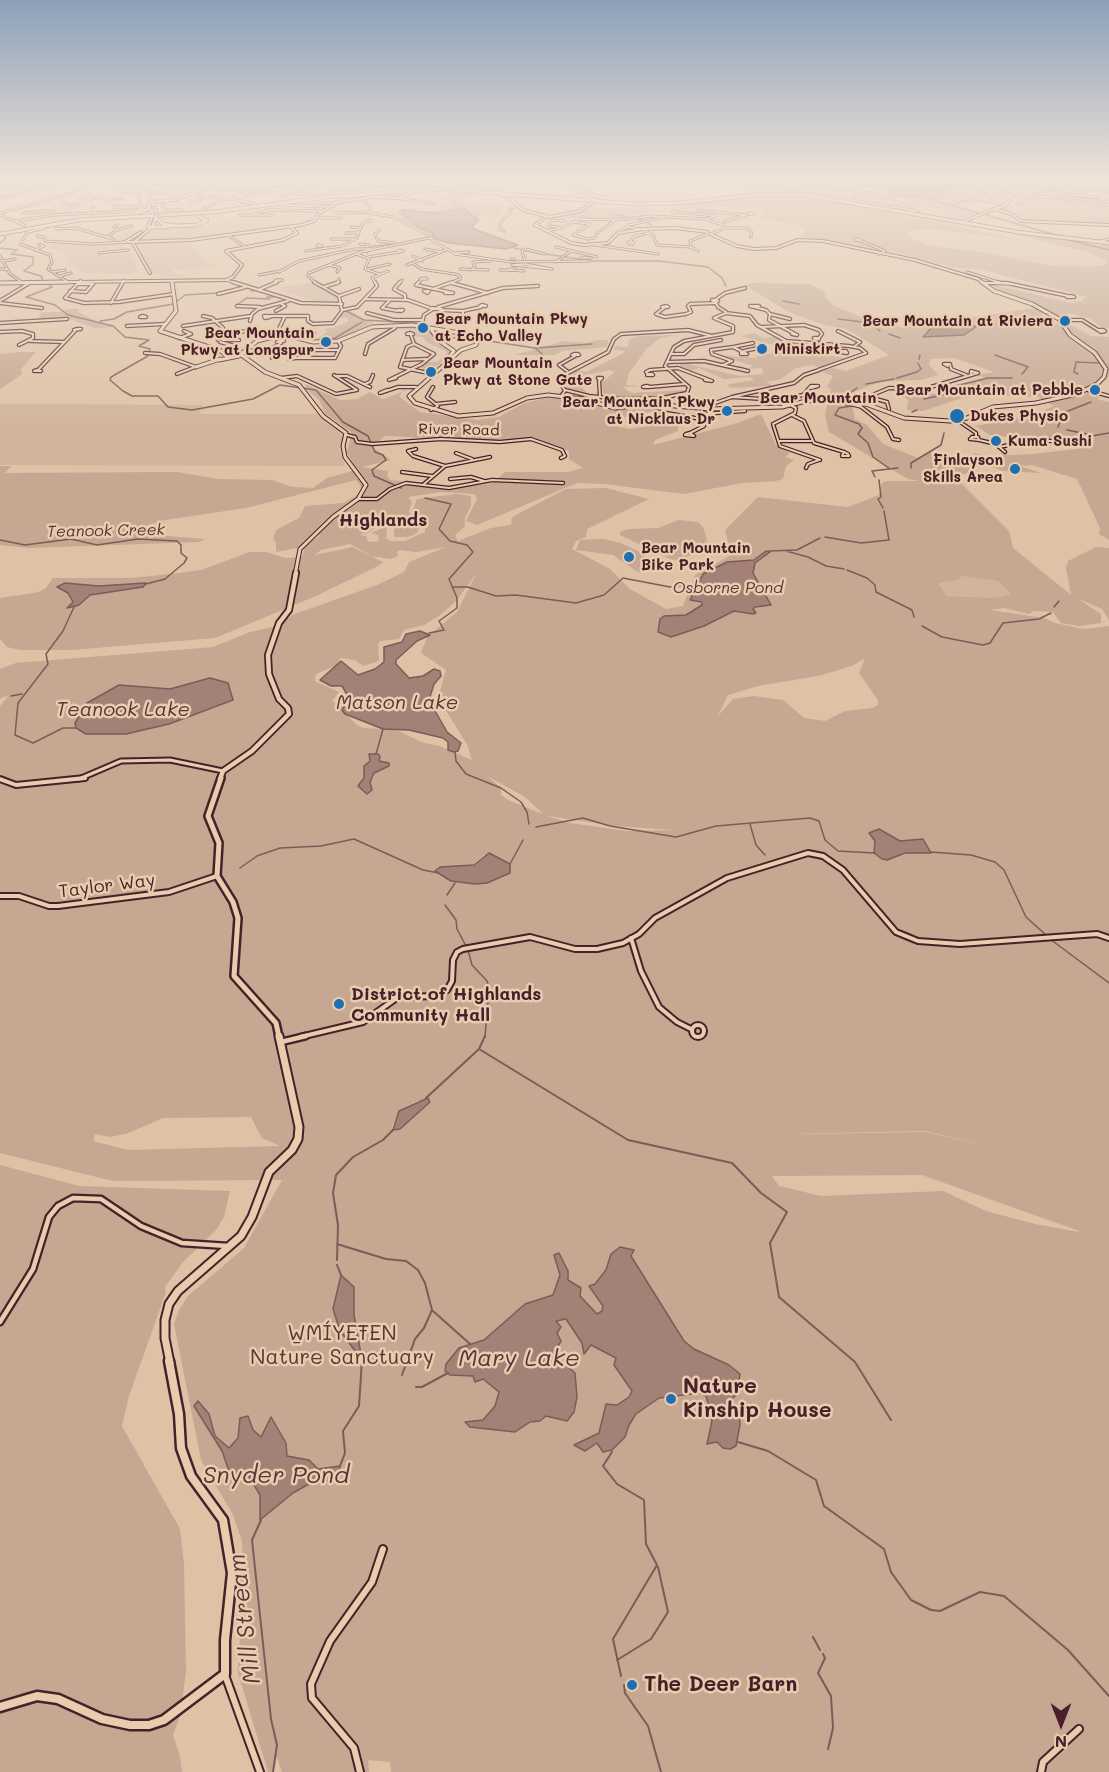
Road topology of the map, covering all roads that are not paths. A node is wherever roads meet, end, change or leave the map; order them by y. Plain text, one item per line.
1 (5, 264) edge
2 (50, 264) edge
3 (139, 264) edge
4 (148, 264) edge
5 (240, 264) edge
6 (292, 264) edge
7 (331, 264) edge
8 (366, 264) edge
9 (390, 264) dead end
10 (414, 264) joint
11 (474, 264) edge
12 (553, 264) edge
13 (923, 264) edge
14 (328, 265) junction
15 (407, 265) dead end
16 (519, 267) junction
17 (8, 268) junction
18 (0, 269) edge
19 (460, 269) dead end
20 (553, 269) junction
21 (65, 270) dead end
22 (366, 270) junction
23 (471, 270) junction
24 (489, 270) dead end
25 (500, 270) dead end
26 (507, 270) junction
27 (388, 271) dead end
28 (524, 271) dead end
29 (53, 272) junction
30 (337, 272) dead end
31 (967, 272) dead end
32 (71, 273) dead end
33 (154, 274) junction
34 (380, 274) junction
35 (259, 275) dead end
36 (59, 276) junction
37 (177, 278) junction
38 (149, 279) junction
39 (166, 279) junction
40 (339, 279) dead end
41 (81, 280) junction
42 (124, 280) junction
43 (226, 280) junction
44 (402, 280) dead end
45 (421, 280) dead end
46 (20, 281) junction
47 (31, 281) junction
48 (66, 281) junction
49 (278, 281) dead end
50 (172, 282) junction
51 (0, 283) edge
52 (450, 283) junction
53 (987, 283) junction
54 (1001, 283) junction
55 (78, 284) junction
56 (538, 285) dead end
57 (247, 286) junction
58 (324, 287) junction
59 (746, 288) dead end
60 (359, 289) dead end
61 (431, 289) junction
62 (258, 290) junction
63 (70, 291) junction
64 (427, 291) dead end
65 (445, 293) dead end
66 (489, 293) junction
67 (174, 294) junction
68 (218, 294) dead end
69 (339, 296) junction
70 (1068, 296) dead end
71 (365, 299) junction
72 (391, 299) junction
73 (405, 299) junction
74 (289, 301) junction
75 (715, 301) junction
76 (0, 302) edge
77 (119, 302) junction
78 (111, 303) junction
79 (279, 303) junction
80 (342, 304) junction
81 (237, 306) dead end
82 (759, 306) dead end
83 (481, 307) dead end
84 (42, 308) dead end
85 (116, 308) dead end
86 (262, 308) junction
87 (429, 308) joint
88 (664, 308) dead end
89 (438, 309) junction
90 (276, 310) dead end
91 (343, 310) junction
92 (464, 310) junction
93 (384, 312) dead end
94 (367, 313) dead end
95 (726, 313) junction
96 (770, 314) junction
97 (203, 316) dead end
98 (250, 316) junction
99 (270, 316) dead end
100 (285, 316) junction
101 (379, 317) junction
102 (143, 318) dead end
103 (67, 319) dead end
104 (790, 319) dead end
105 (216, 320) junction
106 (394, 320) junction
107 (423, 320) junction
108 (456, 320) dead end
109 (1061, 320) junction
110 (250, 321) dead end
111 (0, 323) edge
112 (164, 324) junction
113 (144, 325) junction
114 (127, 326) dead end
115 (183, 326) dead end
116 (394, 326) junction
117 (421, 326) junction
118 (777, 326) junction
119 (429, 328) junction
120 (761, 328) junction
121 (1098, 330) dead end
122 (75, 331) dead end
123 (184, 331) dead end
124 (222, 331) junction
125 (277, 331) junction
126 (838, 331) dead end
127 (0, 332) edge
128 (307, 333) dead end
129 (706, 333) junction
130 (723, 334) junction
131 (792, 334) dead end
132 (411, 335) dead end
133 (712, 336) junction
134 (275, 337) junction
135 (179, 338) junction
136 (819, 338) dead end
137 (29, 340) junction
138 (221, 340) junction
139 (239, 340) dead end
140 (721, 340) dead end
141 (338, 341) junction
142 (64, 342) junction
143 (280, 343) dead end
144 (753, 343) dead end
145 (414, 344) junction
146 (19, 345) dead end
147 (832, 345) junction
148 (235, 346) dead end
149 (251, 347) junction
150 (733, 347) junction
151 (854, 347) junction
152 (271, 348) junction
153 (758, 348) dead end
154 (306, 350) dead end
155 (339, 350) junction
156 (222, 351) junction
157 (841, 351) dead end
158 (145, 353) dead end
159 (365, 354) dead end
160 (672, 354) junction
161 (233, 356) junction
162 (575, 356) dead end
163 (272, 358) dead end
164 (296, 358) dead end
165 (246, 359) junction
166 (426, 359) junction
167 (218, 360) junction
168 (402, 360) junction
169 (667, 362) junction
170 (722, 366) junction
171 (948, 366) dead end
172 (196, 367) junction
173 (667, 368) junction
174 (740, 369) dead end
175 (38, 370) dead end
176 (406, 370) junction
177 (568, 372) junction
178 (177, 374) dead end
179 (432, 374) junction
180 (648, 374) dead end
181 (373, 375) dead end
182 (281, 378) junction
183 (396, 378) dead end
184 (599, 380) dead end
185 (705, 381) dead end
186 (365, 384) junction
187 (685, 384) junction
188 (370, 387) dead end
189 (415, 387) junction
190 (433, 387) dead end
191 (649, 387) dead end
192 (811, 388) dead end
193 (387, 390) dead end
194 (565, 390) junction
195 (1090, 390) junction
196 (561, 396) junction
197 (1109, 396) edge
198 (600, 397) junction
199 (732, 397) junction
200 (868, 397) junction
201 (830, 400) dead end
202 (840, 401) dead end
203 (455, 402) dead end
204 (436, 404) junction
205 (863, 405) junction
206 (792, 406) junction
207 (432, 409) junction
208 (889, 409) dead end
209 (702, 410) junction
210 (745, 411) dead end
211 (651, 415) dead end
212 (792, 415) junction
213 (675, 416) junction
214 (701, 419) junction
215 (958, 421) junction
216 (639, 422) dead end
217 (690, 433) dead end
218 (347, 435) junction
219 (894, 437) dead end
220 (779, 441) junction
221 (812, 441) junction
222 (1066, 441) dead end
223 (999, 447) junction
224 (416, 449) dead end
225 (844, 452) dead end
226 (1005, 452) dead end
227 (456, 453) dead end
228 (490, 457) dead end
229 (561, 458) dead end
230 (472, 459) junction
231 (445, 466) junction
232 (807, 468) dead end
233 (402, 472) dead end
234 (484, 474) dead end
235 (432, 476) junction
236 (480, 478) junction
237 (450, 479) dead end
238 (484, 481) junction
239 (563, 483) dead end
240 (424, 484) junction
241 (358, 499) junction
242 (222, 771) junction
243 (0, 779) edge
244 (217, 876) junction
245 (0, 896) edge
246 (632, 938) junction
247 (1109, 938) edge
248 (691, 1029) dead end
249 (280, 1042) junction
250 (229, 1246) junction
251 (0, 1322) edge
252 (383, 1549) dead end
253 (225, 1674) junction
254 (0, 1707) edge
255 (1079, 1729) dead end
256 (260, 1772) edge
257 (360, 1772) edge
258 (1041, 1772) edge

1 - 17 street
2 - 29 street
3 - 33 street
4 - 33 street
5 - 43 street
6 - 35 street
7 - 14 street
8 - 22 street
9 - 22 street
10 - 15 street
10 - 52 street
11 - 23 street
12 - 20 street
13 - 53 street
14 - 30 street
14 - 58 street
16 - 20 street
16 - 20 street
16 - 26 street
17 - 18 street
17 - 46 street
19 - 23 street
21 - 29 street
22 - 34 street
23 - 24 street
25 - 26 street
26 - 28 street
27 - 34 street
29 - 36 street
31 - 54 street
32 - 36 street
33 - 38 street
33 - 39 street
34 - 71 street
36 - 48 street
37 - 39 street
37 - 43 main road
37 - 50 street
38 - 39 street
38 - 42 street
39 - 50 street
40 - 58 street
41 - 42 street
41 - 48 street
41 - 55 street
42 - 78 street
43 - 57 street
44 - 73 street
45 - 61 street
46 - 47 street
46 - 51 street
47 - 48 street
47 - 76 street
49 - 62 street
50 - 67 street
52 - 61 street
52 - 66 street
53 - 54 street
53 - 109 street
54 - 70 street
55 - 63 street
55 - 63 street
56 - 66 street
57 - 62 street
57 - 68 street
58 - 69 street
59 - 75 street
60 - 69 street
61 - 64 street
61 - 65 street
62 - 74 street
63 - 78 street
66 - 89 street
67 - 77 street
67 - 112 street
69 - 80 street
71 - 72 street
71 - 91 street
72 - 73 street
72 - 106 street
73 - 87 street
74 - 79 street
74 - 80 street
75 - 88 street
75 - 95 street
76 - 84 street
77 - 78 street
77 - 85 street
79 - 86 street
79 - 90 street
80 - 91 street
81 - 86 street
82 - 96 street
83 - 92 street
86 - 98 street
87 - 89 street
89 - 92 street
89 - 107 street
91 - 100 street
92 - 108 street
93 - 101 street
94 - 101 street
95 - 120 street
95 - 130 street
96 - 104 street
96 - 118 street
97 - 105 street
98 - 105 street
98 - 110 street
99 - 100 street
100 - 125 street
101 - 106 street
102 - 113 street
103 - 111 street
105 - 115 street
105 - 124 street
106 - 107 street
107 - 117 street
109 - 121 street
109 - 195 street
112 - 113 street
112 - 135 street
113 - 114 street
116 - 117 street
116 - 141 street
116 - 159 street
117 - 119 street
118 - 120 street
118 - 131 street
118 - 136 street
119 - 179 street
119 - 179 street
120 - 147 street
122 - 142 street
123 - 135 street
124 - 125 street
124 - 138 street
125 - 128 street
125 - 134 street
126 - 151 street
127 - 137 street
129 - 130 street
129 - 133 street
129 - 177 street
130 - 133 street
132 - 145 street
133 - 160 street
134 - 141 street
134 - 149 street
135 - 156 street
137 - 142 street
137 - 146 street
138 - 139 street
138 - 148 street
140 - 160 street
141 - 155 street
142 - 175 street
143 - 152 street
144 - 150 street
145 - 166 street
145 - 168 street
147 - 151 street
147 - 157 street
149 - 152 street
149 - 161 street
150 - 153 street
150 - 170 street
151 - 199 street
152 - 163 street
154 - 155 street
155 - 164 street
156 - 161 street
156 - 161 street
156 - 167 street
158 - 172 street
160 - 169 street
161 - 165 street
161 - 165 street
161 - 167 street
162 - 177 street
165 - 182 street
166 - 168 street
166 - 176 street
167 - 172 street
168 - 176 street
169 - 170 street
169 - 173 street
170 - 174 street
171 - 200 street
172 - 178 street
173 - 180 street
173 - 185 street
173 - 187 street
176 - 179 street
176 - 183 street
177 - 194 street
179 - 189 street
181 - 186 street
182 - 186 street
182 - 218 street
184 - 198 street
186 - 188 street
187 - 191 street
187 - 198 street
189 - 193 street
189 - 207 street
190 - 204 street
192 - 199 street
194 - 196 street
194 - 198 street
195 - 197 street
195 - 215 street
196 - 207 street
196 - 209 street
199 - 209 street
200 - 205 street
200 - 208 street
201 - 206 street
202 - 205 street
203 - 204 street
204 - 207 street
205 - 215 street
205 - 219 street
206 - 209 street
206 - 212 street
209 - 210 street
209 - 214 street
211 - 213 street
212 - 220 street
212 - 221 street
213 - 214 street
213 - 216 street
214 - 217 street
215 - 223 street
218 - 229 street, River Road
218 - 241 street
220 - 221 street
220 - 232 street
221 - 225 street
222 - 223 street
223 - 226 street
224 - 231 street
227 - 230 street
228 - 230 street
230 - 231 street
231 - 235 street
233 - 235 street
234 - 236 street
235 - 240 street
236 - 237 street
236 - 238 street
238 - 239 street
238 - 240 street
240 - 241 street
241 - 242 street
242 - 243 street
242 - 244 street
244 - 245 street, Taylor Way
244 - 249 street
246 - 247 street
246 - 248 street
246 - 249 street
249 - 250 street
250 - 251 street
250 - 253 street
252 - 257 street
253 - 254 street
253 - 256 street
255 - 258 street

